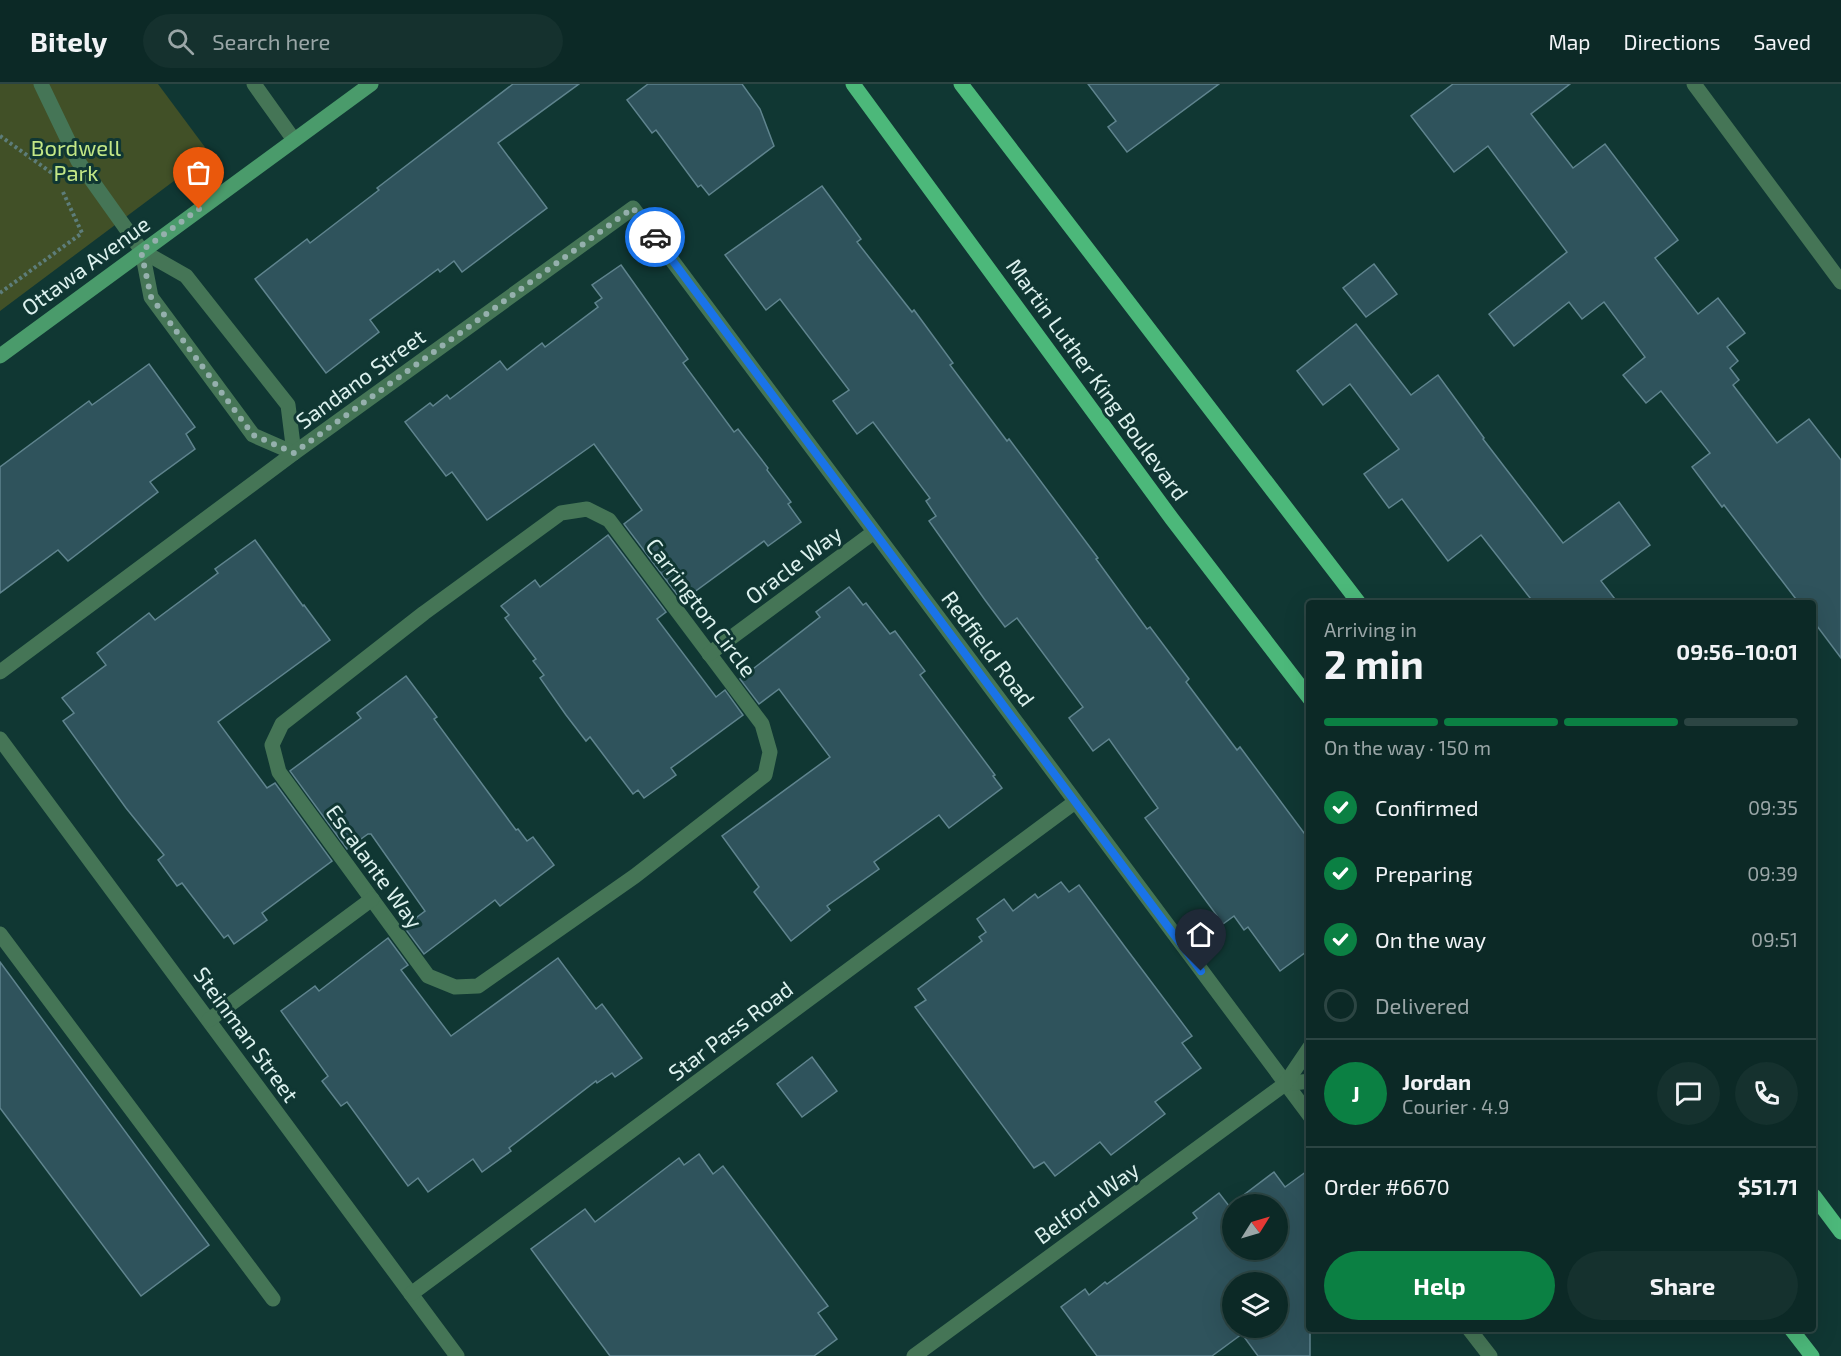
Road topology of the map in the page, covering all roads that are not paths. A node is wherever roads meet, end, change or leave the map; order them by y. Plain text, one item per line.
1 (41, 84) edge
2 (254, 84) edge
3 (371, 84) edge
4 (854, 84) edge
5 (961, 84) edge
6 (1694, 84) edge
7 (294, 140) junction
8 (633, 208) joint
9 (141, 251) junction
10 (1841, 282) edge
11 (0, 356) edge
12 (294, 453) junction
13 (874, 532) junction
14 (1357, 600) edge
15 (424, 613) joint
16 (709, 654) junction
17 (0, 672) edge
18 (1306, 694) edge
19 (0, 739) edge
20 (1075, 802) junction
21 (635, 876) joint
22 (372, 899) junction
23 (0, 934) edge
24 (209, 1020) junction
25 (1306, 1053) edge
26 (1306, 1081) edge
27 (1285, 1084) junction
28 (1306, 1111) edge
29 (1816, 1199) edge
30 (1841, 1232) edge
31 (411, 1294) junction
32 (273, 1299) dead end
33 (1471, 1332) edge
34 (1793, 1332) edge
35 (457, 1356) edge
36 (914, 1356) edge
37 (1490, 1356) edge
38 (1812, 1356) edge

1 - 9 street
2 - 7 street
3 - 7 street, Ottawa Avenue
4 - 18 main road, Martin Luther King Boulevard
5 - 14 main road
6 - 10 street
7 - 9 street, Ottawa Avenue
8 - 12 street, Sandano Street
8 - 13 street, Redfield Road
9 - 11 street, Ottawa Avenue
9 - 12 street
9 - 12 street
12 - 17 street, Sandano Street
13 - 16 street, Oracle Way
13 - 20 street, Redfield Road
15 - 16 street, Carrington Circle
15 - 22 street, Escalante Way
16 - 21 street, Carrington Circle
19 - 24 street, Steinman Street
20 - 27 street, Redfield Road
20 - 31 street, Star Pass Road
21 - 22 street, Escalante Way
22 - 24 street
23 - 32 street
24 - 31 street, Steinman Street
25 - 27 street, Belford Way
26 - 27 street, Belford Way
27 - 28 street, Redfield Road
27 - 36 street, Belford Way
29 - 30 main road
31 - 35 street, Steinman Street
33 - 37 street
34 - 38 main road

